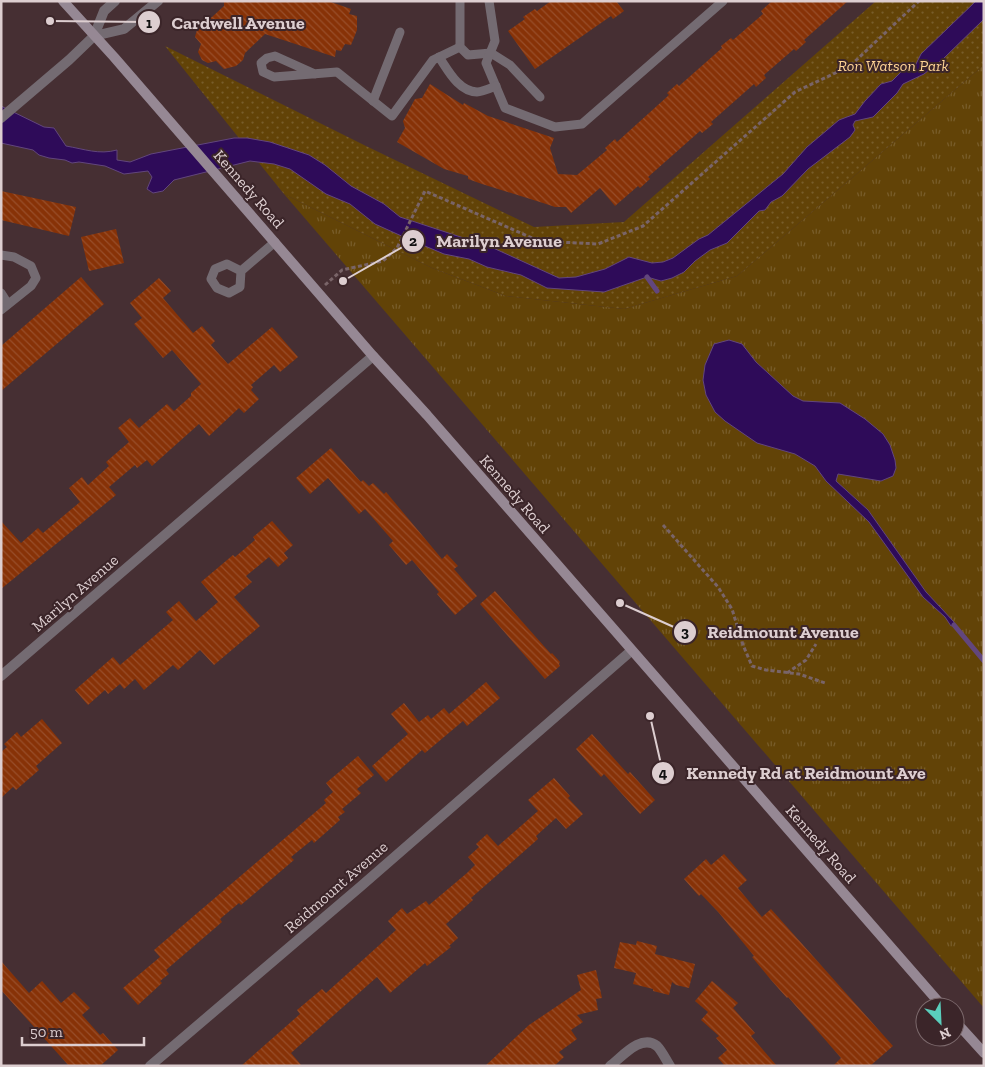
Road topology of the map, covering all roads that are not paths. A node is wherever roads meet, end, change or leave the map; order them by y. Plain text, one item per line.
1 (63, 1) edge
2 (115, 1) edge
3 (158, 1) edge
4 (460, 1) edge
5 (489, 1) edge
6 (723, 1) edge
7 (400, 32) dead end
8 (94, 36) junction
9 (460, 47) junction
10 (490, 53) junction
11 (439, 57) junction
12 (316, 74) junction
13 (496, 86) junction
14 (540, 96) dead end
15 (372, 101) junction
16 (1, 118) edge
17 (276, 242) junction
18 (1, 255) edge
19 (241, 271) dead end
20 (1, 293) edge
21 (5, 307) edge
22 (373, 356) junction
23 (631, 651) junction
24 (1, 676) edge
25 (934, 997) edge
26 (965, 1032) edge
27 (984, 1054) edge
28 (150, 1066) edge
29 (610, 1066) edge
30 (670, 1066) edge

1 - 8 main road, Kennedy Road
2 - 8 street
3 - 8 street
4 - 9 lane
5 - 10 lane
6 - 13 lane
7 - 15 lane
8 - 16 street
8 - 17 main road, Kennedy Road
9 - 10 lane
9 - 11 lane
10 - 13 lane
10 - 14 lane
11 - 13 lane
11 - 15 lane
12 - 12 lane
12 - 15 lane
17 - 19 lane
17 - 22 main road, Kennedy Road
18 - 21 lane
20 - 21 lane
22 - 23 main road, Kennedy Road
22 - 24 street, Marilyn Avenue
23 - 25 main road, Kennedy Road
23 - 28 street, Reidmount Avenue
26 - 27 main road
29 - 30 street

